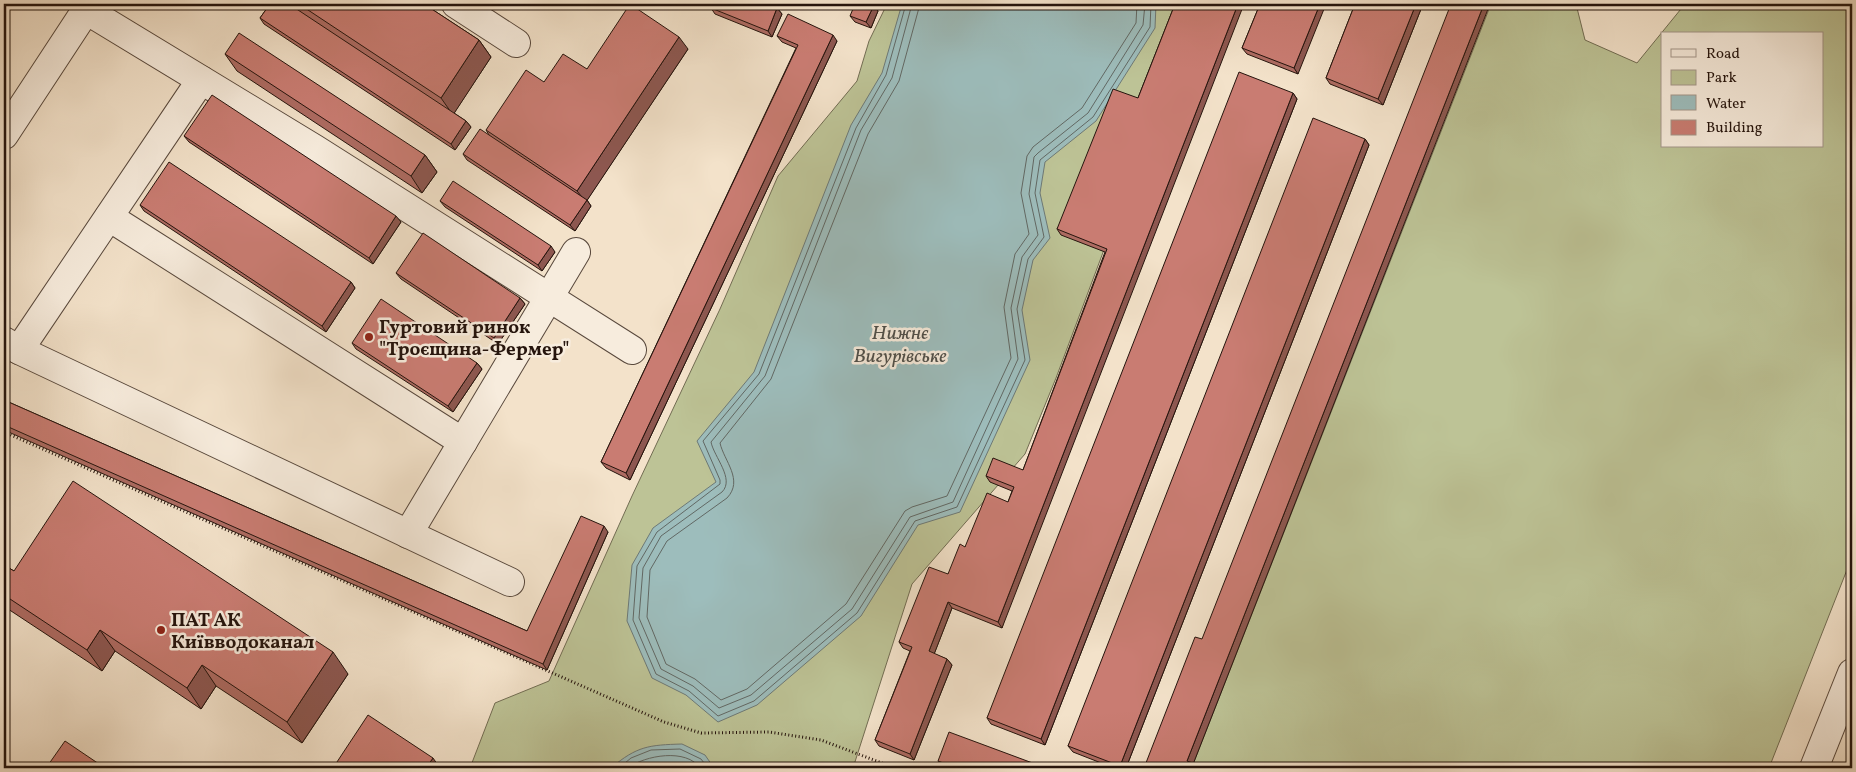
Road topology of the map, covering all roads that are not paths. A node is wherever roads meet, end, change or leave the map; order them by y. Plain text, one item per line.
1 (456, 4) edge
2 (89, 7) edge
3 (516, 43) dead end
4 (201, 80) junction
5 (4, 135) edge
6 (109, 217) junction
7 (576, 252) dead end
8 (548, 298) junction
9 (11, 346) edge
10 (632, 350) dead end
11 (463, 442) junction
12 (408, 534) junction
13 (510, 582) dead end
14 (1852, 673) edge
15 (1814, 768) edge

1 - 3 street
2 - 4 street
2 - 5 street
4 - 6 street
4 - 8 street
6 - 9 street
6 - 11 street
7 - 8 street
8 - 10 street
8 - 11 street
9 - 12 street
11 - 12 street
12 - 13 street
14 - 15 street

